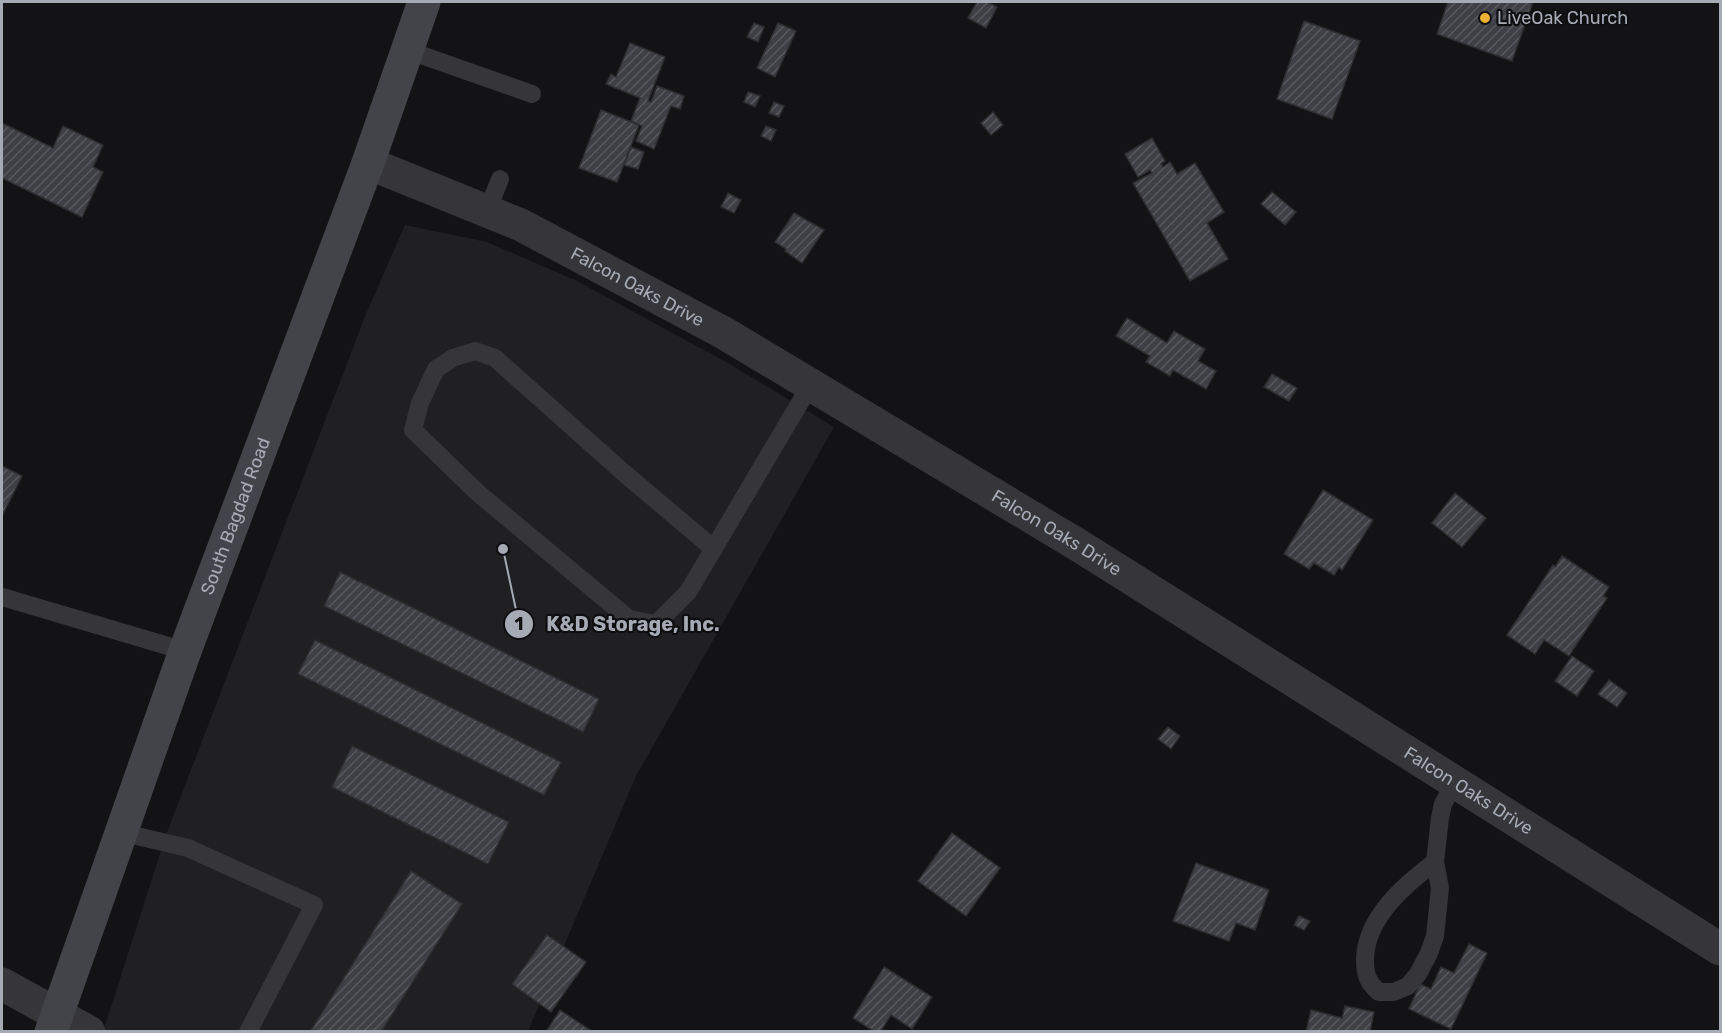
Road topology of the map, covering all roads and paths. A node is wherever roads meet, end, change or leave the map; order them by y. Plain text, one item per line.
1 (424, 2) edge
2 (406, 50) junction
3 (532, 94) dead end
4 (368, 164) junction
5 (500, 179) dead end
6 (487, 212) junction
7 (811, 384) junction
8 (714, 549) junction
9 (2, 597) edge
10 (185, 651) junction
11 (1455, 782) junction
12 (120, 832) junction
13 (1435, 862) junction
14 (1720, 949) edge
15 (2, 984) edge
16 (55, 1023) edge
17 (89, 1032) edge
18 (248, 1032) edge

1 - 2 main road, South Bagdad Road
2 - 3 lane
2 - 4 main road, South Bagdad Road
4 - 6 street, Falcon Oaks Drive
4 - 10 main road, South Bagdad Road
5 - 6 lane
6 - 7 street, Falcon Oaks Drive
7 - 8 lane
7 - 11 street, Falcon Oaks Drive
8 - 8 lane
9 - 10 lane
10 - 12 main road, South Bagdad Road
11 - 13 lane
11 - 14 street, Falcon Oaks Drive
12 - 16 main road, South Bagdad Road
12 - 18 lane
13 - 13 lane
15 - 16 street
16 - 17 street

